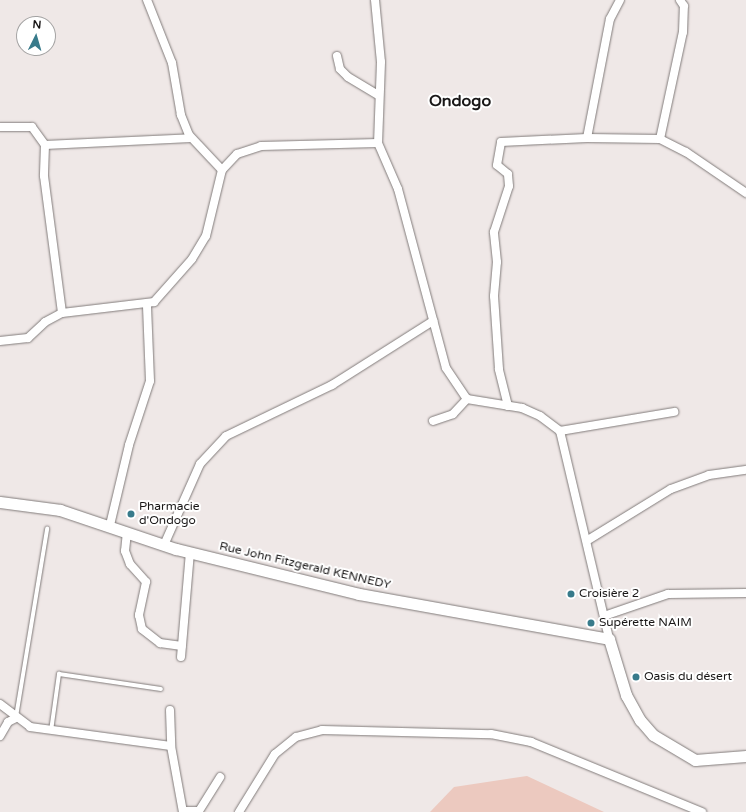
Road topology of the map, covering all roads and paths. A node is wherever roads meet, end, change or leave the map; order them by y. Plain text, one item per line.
1 (147, 0) edge
2 (375, 0) edge
3 (620, 0) edge
4 (680, 0) edge
5 (336, 56) dead end
6 (378, 95) junction
7 (0, 127) edge
8 (190, 138) junction
9 (587, 138) junction
10 (660, 140) junction
11 (378, 143) junction
12 (45, 145) junction
13 (222, 170) junction
14 (746, 193) edge
15 (147, 306) junction
16 (62, 313) junction
17 (432, 320) junction
18 (0, 341) edge
19 (467, 399) junction
20 (508, 406) junction
21 (674, 412) dead end
22 (433, 421) dead end
23 (560, 431) junction
24 (746, 470) edge
25 (0, 502) edge
26 (110, 525) junction
27 (47, 529) dead end
28 (127, 532) junction
29 (588, 540) junction
30 (164, 545) junction
31 (190, 552) junction
32 (746, 592) edge
33 (604, 616) junction
34 (609, 639) junction
35 (182, 646) junction
36 (181, 656) dead end
37 (161, 689) dead end
38 (0, 704) edge
39 (170, 710) dead end
40 (16, 718) junction
41 (51, 732) junction
42 (0, 736) edge
43 (171, 746) junction
44 (746, 756) edge
45 (220, 777) dead end
46 (183, 812) edge
47 (239, 812) edge
48 (702, 812) edge

1 - 8 street
2 - 6 street
3 - 9 street
4 - 10 street
5 - 6 street
6 - 11 street
7 - 12 street
8 - 12 street
8 - 13 street
9 - 10 street
9 - 20 street
10 - 14 street
11 - 13 street
11 - 17 street
12 - 16 street
13 - 15 street
15 - 16 street
15 - 26 street
16 - 18 street
17 - 19 street
17 - 30 street
19 - 20 street
19 - 22 street
20 - 23 street
21 - 23 street
23 - 29 street
24 - 29 street
25 - 26 street, Rue John Fitzgerald KENNEDY
26 - 28 street, Rue John Fitzgerald KENNEDY
27 - 40 lane
28 - 30 street, Rue John Fitzgerald KENNEDY
28 - 35 street
29 - 33 street
30 - 31 street, Rue John Fitzgerald KENNEDY
31 - 34 street, Rue John Fitzgerald KENNEDY
31 - 35 street
32 - 33 street
33 - 34 street
34 - 44 street
35 - 36 street
37 - 41 lane
38 - 40 street
39 - 43 street
40 - 41 street
40 - 42 street
41 - 43 street
43 - 46 street
45 - 46 street
47 - 48 street

